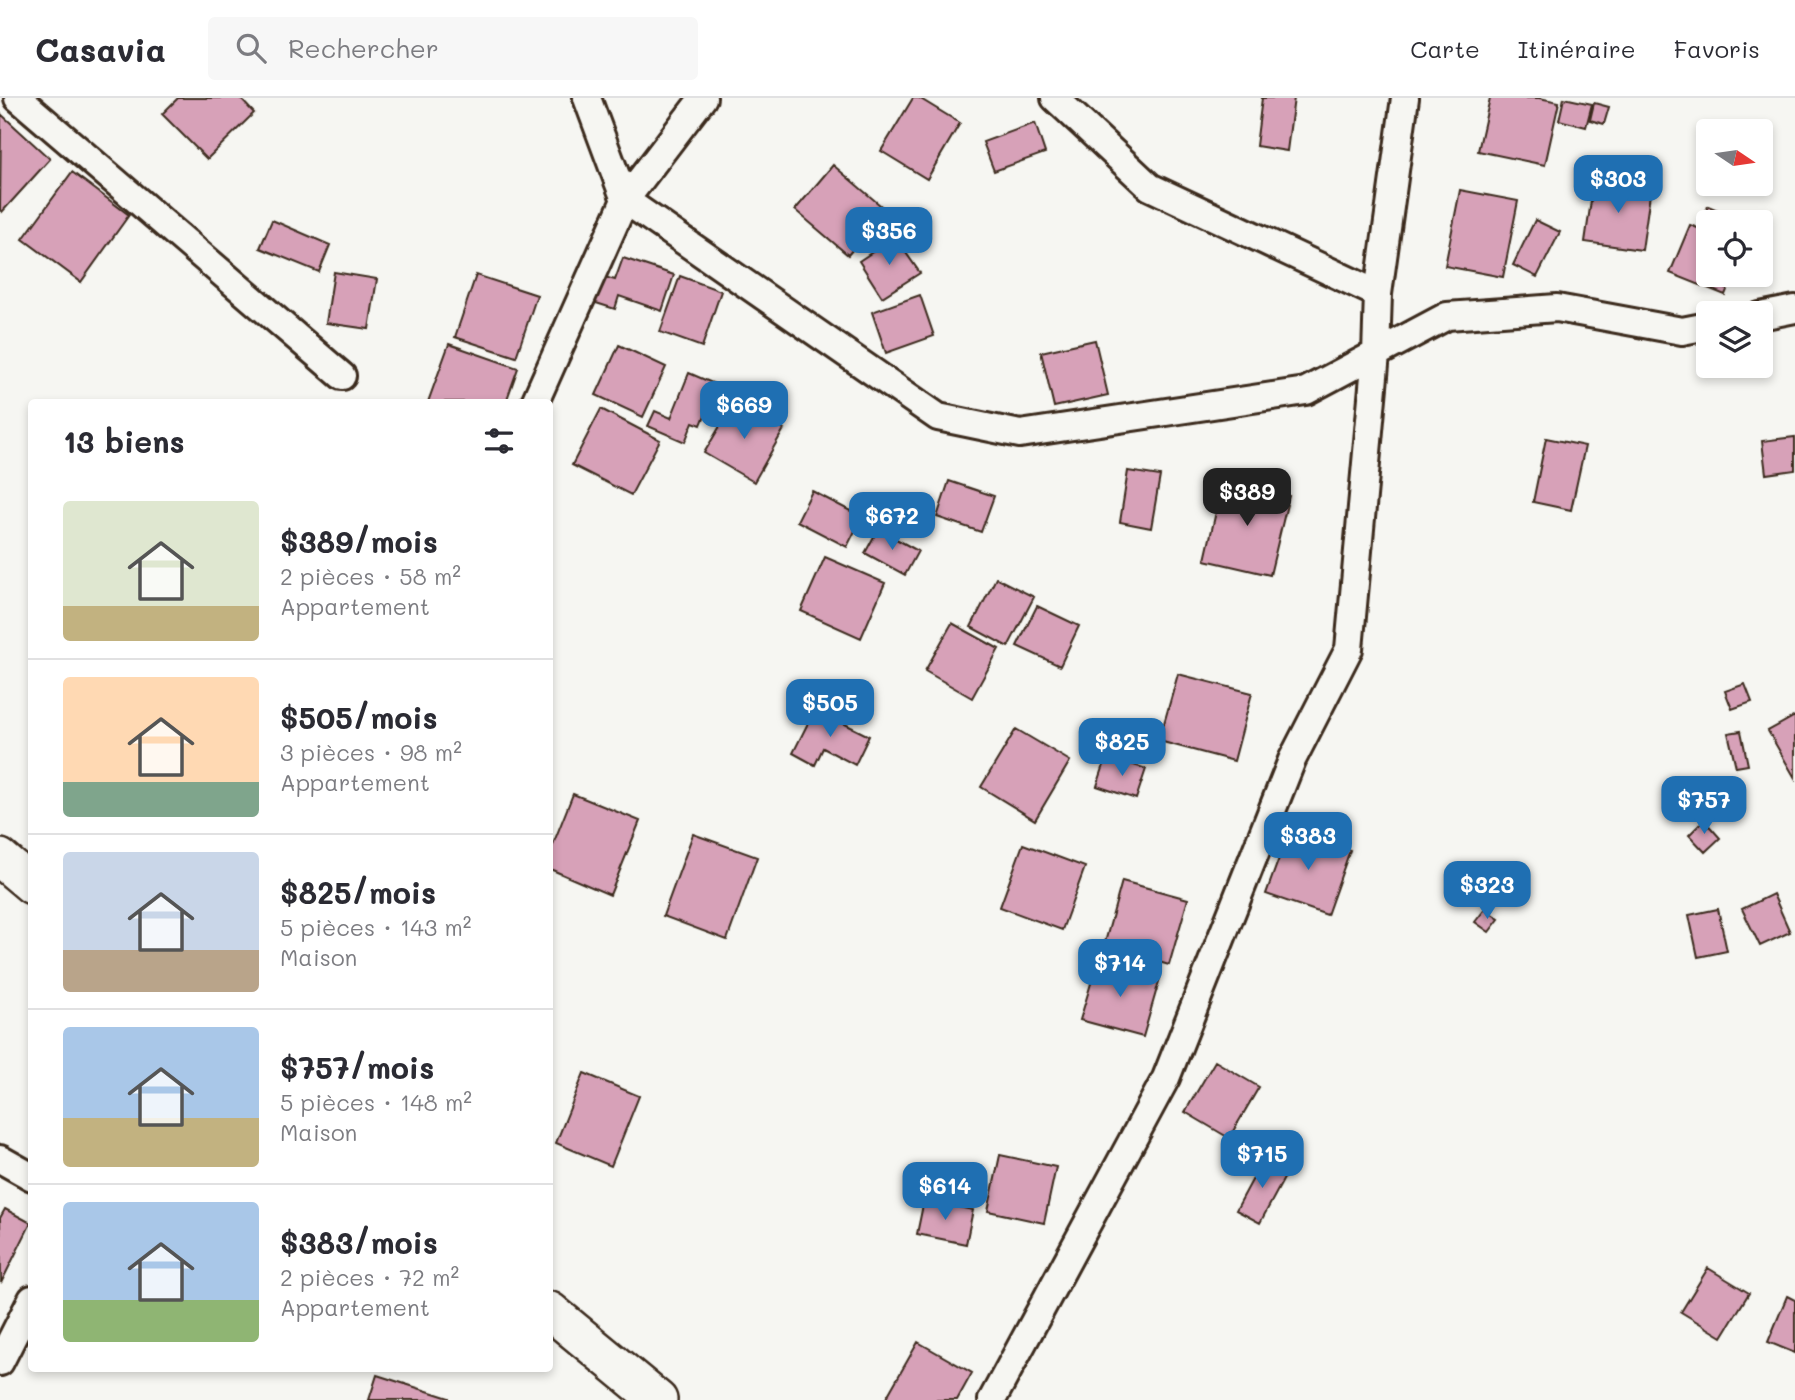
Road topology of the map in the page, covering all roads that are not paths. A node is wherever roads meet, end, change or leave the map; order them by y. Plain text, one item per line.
1 (18, 98) edge
2 (587, 98) edge
3 (703, 98) edge
4 (1055, 98) edge
5 (1405, 98) edge
6 (625, 200) junction
7 (1378, 294) junction
8 (1795, 309) edge
9 (1773, 313) edge
10 (1696, 328) edge
11 (1376, 354) junction
12 (342, 376) dead end
13 (537, 399) edge
14 (0, 858) edge
15 (28, 882) edge
16 (0, 1159) edge
17 (28, 1175) edge
18 (28, 1307) edge
19 (553, 1313) edge
20 (0, 1362) edge
21 (658, 1400) edge
22 (992, 1400) edge

1 - 12 street
2 - 6 street
3 - 6 street
4 - 7 street
5 - 7 street
6 - 11 street
6 - 13 street
7 - 11 street
8 - 9 street
10 - 11 street
11 - 22 street
14 - 15 street
16 - 17 street
18 - 20 street
19 - 21 street

